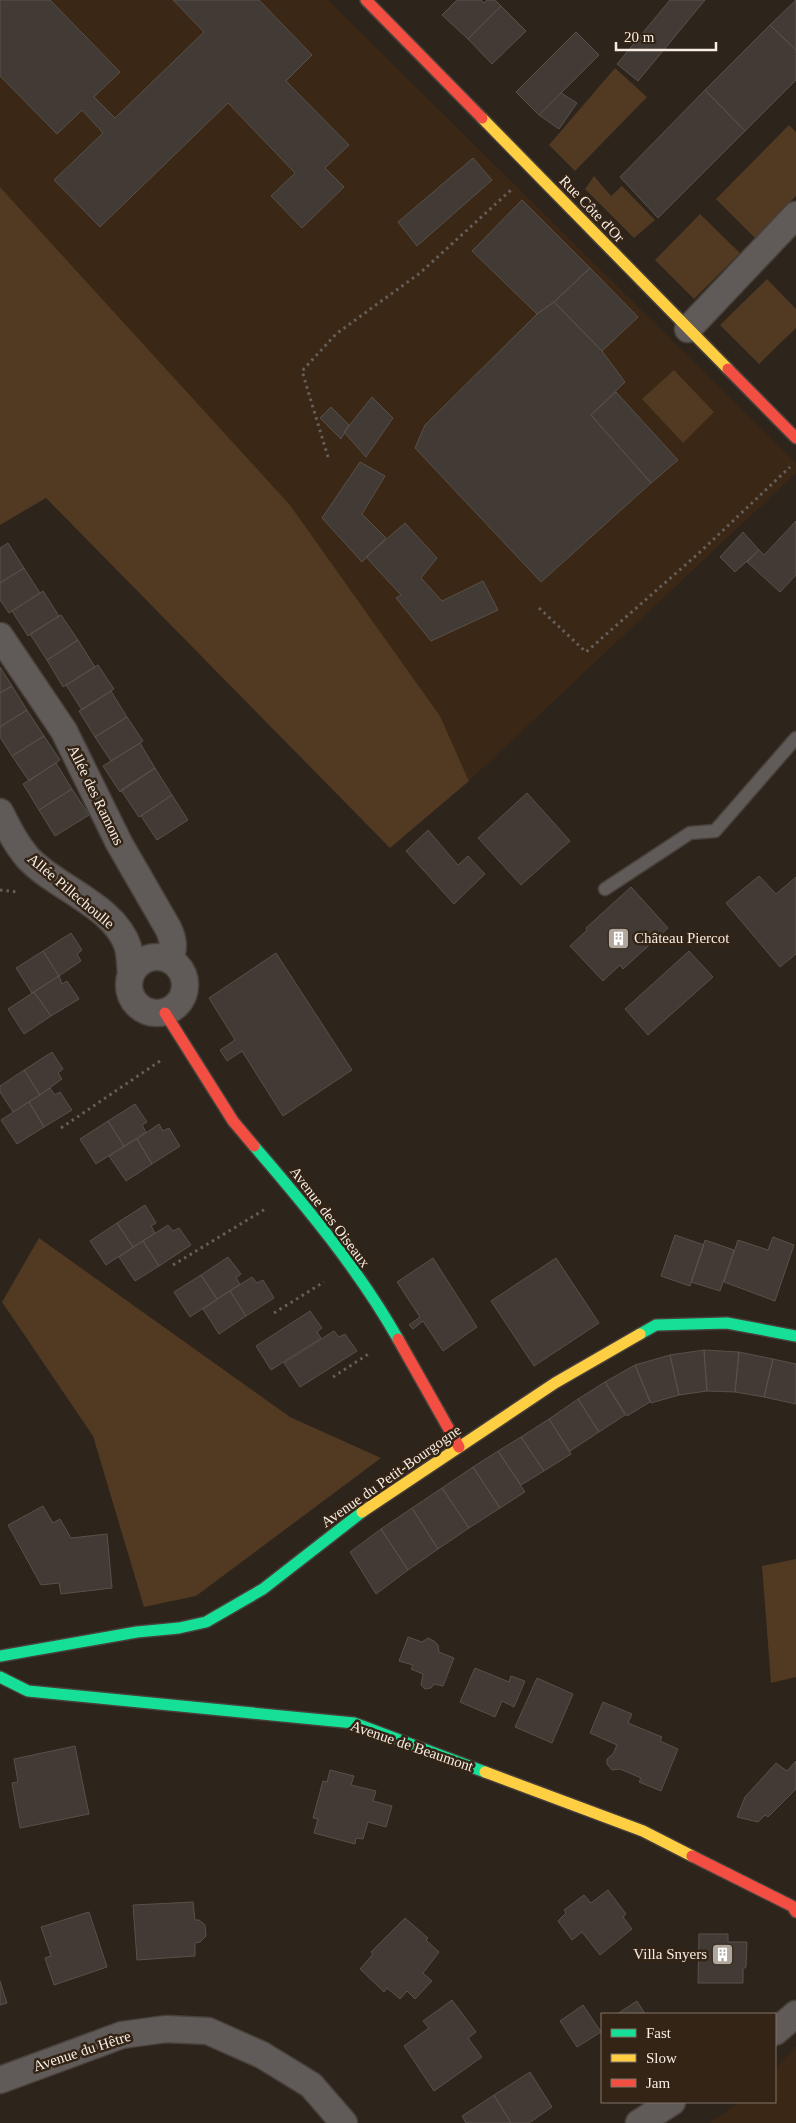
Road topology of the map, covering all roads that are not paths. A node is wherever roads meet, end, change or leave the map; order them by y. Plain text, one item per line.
1 (366, 0) edge
2 (796, 215) edge
3 (688, 329) junction
4 (796, 438) edge
5 (0, 636) edge
6 (796, 738) edge
7 (0, 812) edge
8 (605, 889) dead end
9 (170, 960) junction
10 (131, 974) junction
11 (165, 1013) junction
12 (796, 1336) edge
13 (459, 1447) junction
14 (0, 1656) edge
15 (0, 1677) edge
16 (796, 1912) edge
17 (796, 2014) edge
18 (776, 2031) edge
19 (0, 2080) edge
20 (670, 2103) edge
21 (344, 2123) edge
22 (638, 2123) edge

1 - 3 street, Rue Côte d'Or
2 - 3 street
3 - 4 street, Rue Côte d'Or
5 - 9 street, Allée des Ramons
6 - 8 lane
7 - 10 street, Allée Pillechoulle
9 - 10 street
9 - 11 street
10 - 11 street
11 - 13 street, Avenue des Oiseaux
12 - 13 street, Avenue du Petit-Bourgogne
13 - 14 street, Avenue du Petit-Bourgogne
15 - 16 street, Avenue de Beaumont
17 - 18 street
19 - 21 street, Avenue du Hêtre
20 - 22 street

